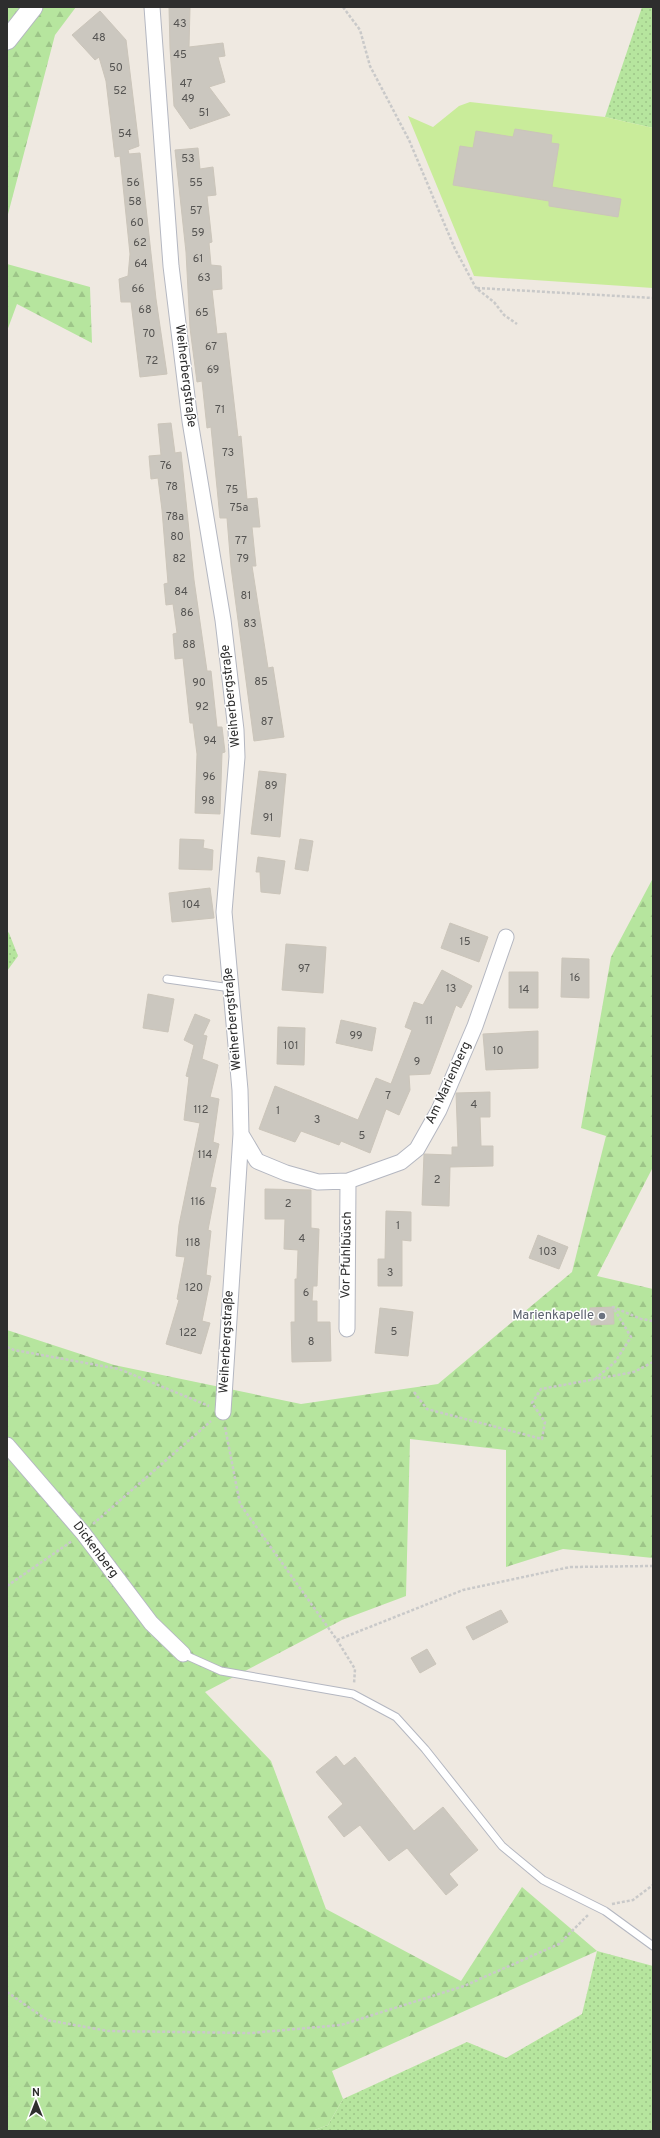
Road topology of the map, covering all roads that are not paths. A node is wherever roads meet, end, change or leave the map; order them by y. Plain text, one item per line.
1 (33, 7) edge
2 (152, 7) edge
3 (7, 40) edge
4 (506, 937) dead end
5 (168, 979) dead end
6 (231, 988) junction
7 (241, 1134) junction
8 (348, 1181) junction
9 (347, 1329) dead end
10 (223, 1412) road end
11 (7, 1445) edge
12 (183, 1654) joint
13 (653, 1946) edge

1 - 3 street
2 - 6 street, Weiherbergstraße
4 - 8 street, Am Marienberg
5 - 6 lane
6 - 7 street, Weiherbergstraße
7 - 8 street, Am Marienberg
7 - 10 street, Weiherbergstraße
8 - 9 street, Vor Pfuhlbüsch
11 - 12 street, Dickenberg
12 - 13 lane

